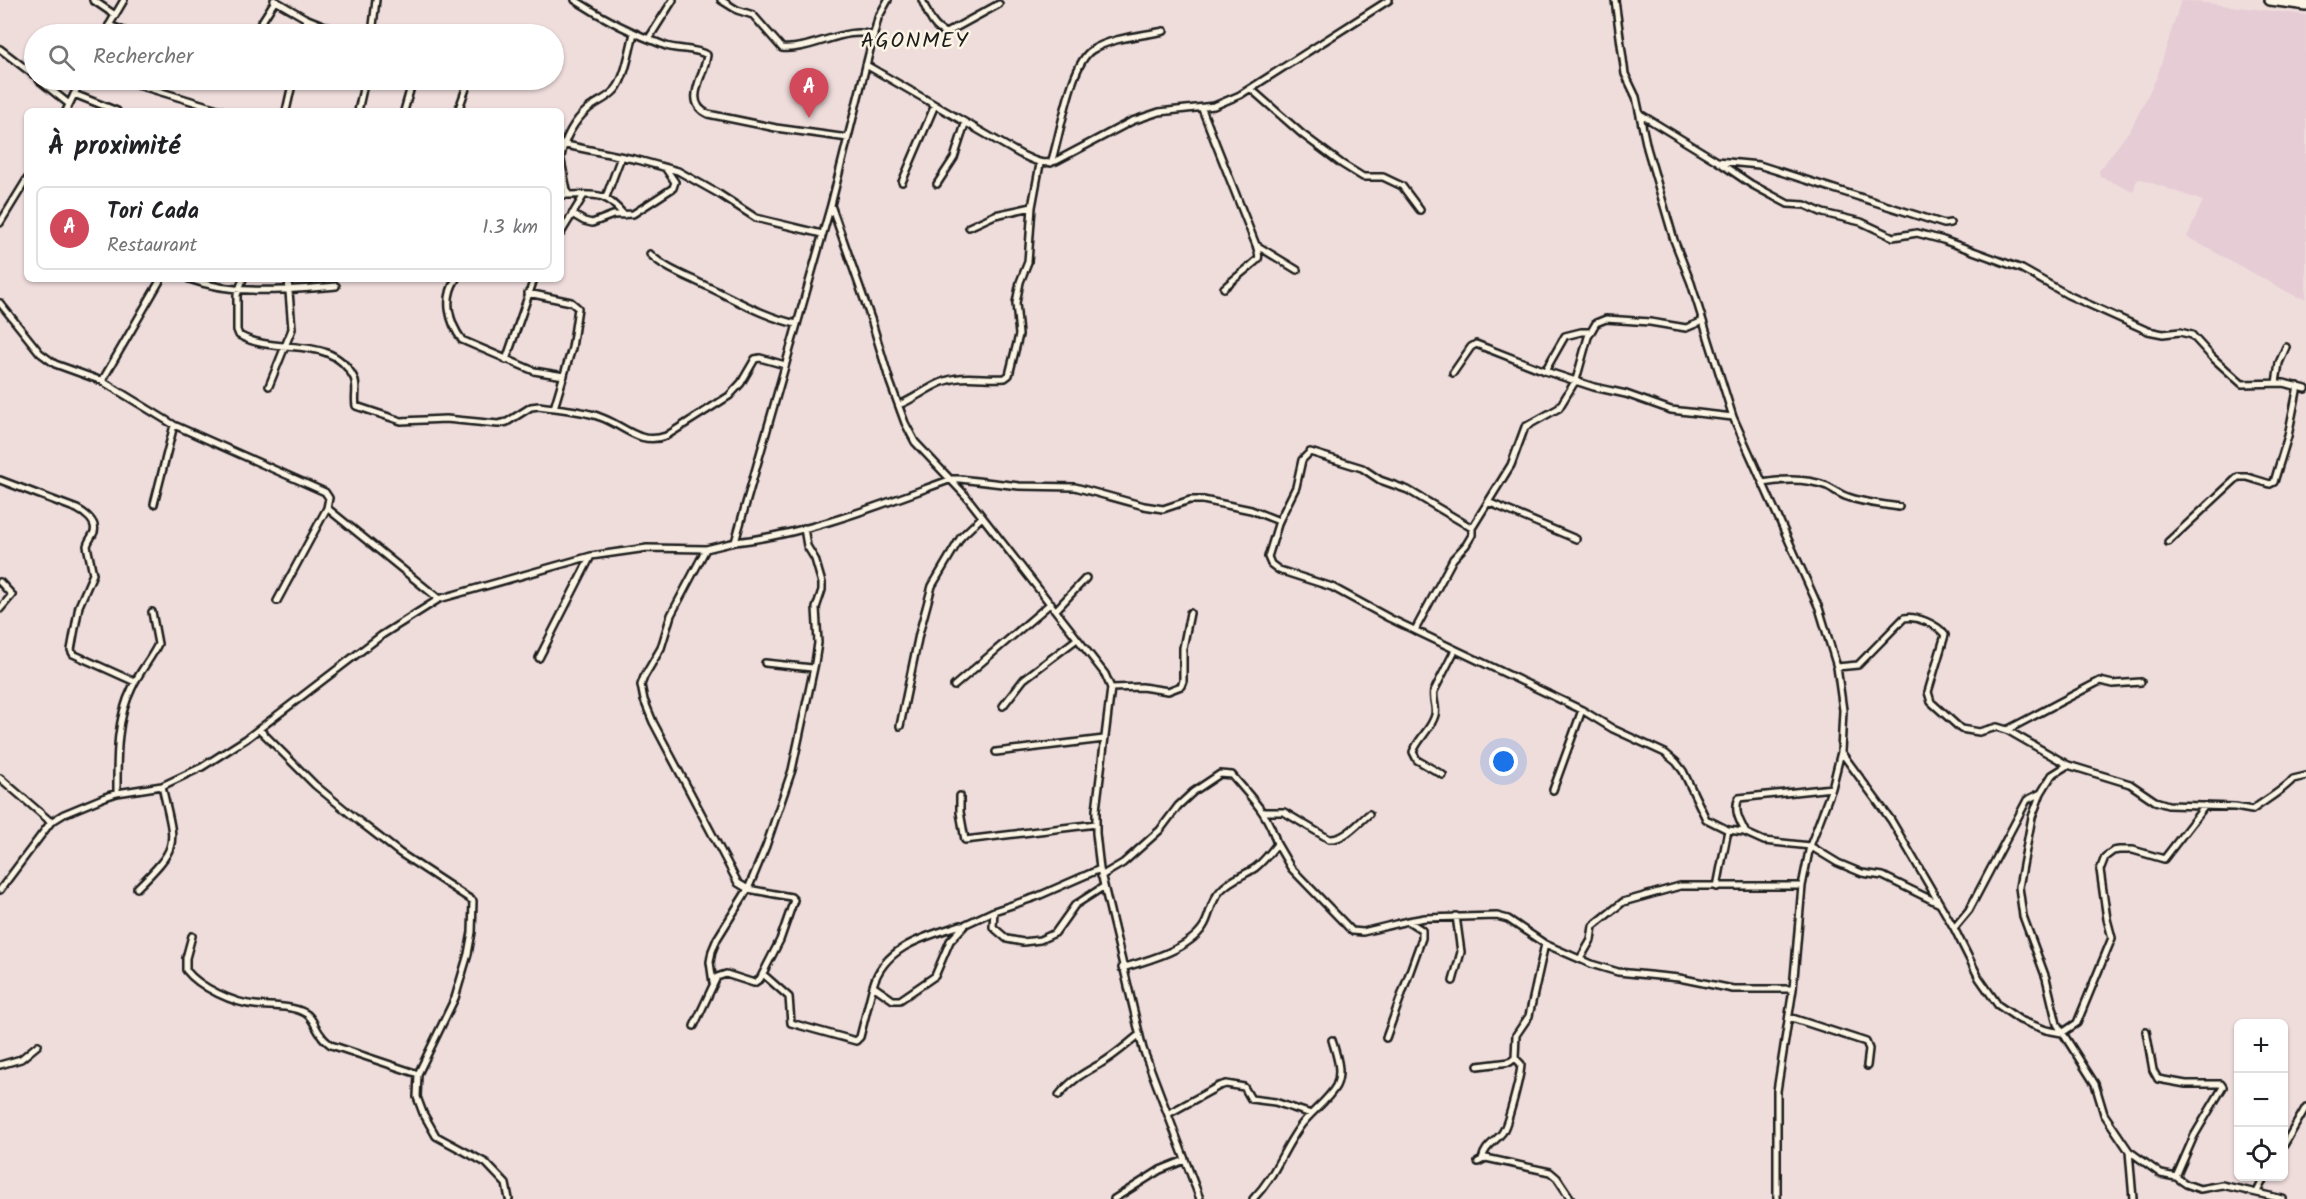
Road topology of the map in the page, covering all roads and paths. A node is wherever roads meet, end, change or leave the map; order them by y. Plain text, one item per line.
1 (93, 0) edge
2 (124, 0) edge
3 (275, 0) edge
4 (376, 0) edge
5 (575, 0) edge
6 (673, 0) edge
7 (721, 0) edge
8 (888, 0) edge
9 (922, 0) edge
10 (1389, 0) edge
11 (1615, 0) edge
12 (2270, 0) edge
13 (999, 4) dead end
14 (2306, 5) edge
15 (115, 15) junction
16 (305, 18) junction
17 (110, 24) edge
18 (260, 24) edge
19 (306, 24) edge
20 (320, 24) edge
21 (373, 24) edge
22 (1164, 31) dead end
23 (634, 33) junction
24 (874, 36) junction
25 (649, 38) junction
26 (0, 50) edge
27 (866, 64) junction
28 (24, 68) edge
29 (1251, 89) junction
30 (52, 90) edge
31 (76, 90) edge
32 (155, 90) edge
33 (291, 90) edge
34 (363, 90) edge
35 (409, 90) edge
36 (465, 90) edge
37 (74, 94) junction
38 (69, 104) junction
39 (935, 105) junction
40 (67, 108) edge
41 (109, 108) edge
42 (214, 108) edge
43 (287, 108) edge
44 (359, 108) edge
45 (405, 108) edge
46 (459, 108) edge
47 (1202, 109) junction
48 (1640, 114) junction
49 (965, 124) junction
50 (848, 138) junction
51 (564, 140) edge
52 (564, 144) edge
53 (621, 157) junction
54 (1717, 161) junction
55 (1051, 163) junction
56 (1040, 164) junction
57 (665, 168) junction
58 (564, 174) edge
59 (902, 182) dead end
60 (938, 184) dead end
61 (24, 189) edge
62 (564, 195) edge
63 (568, 195) junction
64 (584, 195) junction
65 (606, 197) junction
66 (831, 205) junction
67 (1032, 207) junction
68 (1420, 210) dead end
69 (572, 214) junction
70 (624, 215) junction
71 (1950, 223) dead end
72 (0, 224) edge
73 (564, 228) edge
74 (969, 228) dead end
75 (822, 234) junction
76 (1256, 245) junction
77 (650, 254) dead end
78 (1297, 270) dead end
79 (159, 282) edge
80 (200, 282) edge
81 (241, 282) edge
82 (288, 282) edge
83 (454, 282) edge
84 (533, 282) edge
85 (336, 286) dead end
86 (1224, 288) dead end
87 (237, 289) junction
88 (288, 290) junction
89 (528, 293) junction
90 (0, 303) edge
91 (1703, 321) junction
92 (796, 324) junction
93 (1591, 332) junction
94 (285, 347) junction
95 (2286, 347) dead end
96 (506, 360) junction
97 (785, 365) junction
98 (1545, 371) junction
99 (1453, 373) dead end
100 (564, 376) junction
101 (1576, 380) junction
102 (102, 381) junction
103 (2276, 383) junction
104 (269, 386) dead end
105 (2298, 386) junction
106 (2306, 389) edge
107 (899, 405) junction
108 (554, 408) junction
109 (1733, 417) junction
110 (174, 425) junction
111 (952, 479) junction
112 (0, 480) edge
113 (1762, 483) junction
114 (1488, 502) junction
115 (154, 504) dead end
116 (1899, 507) dead end
117 (327, 508) junction
118 (982, 517) junction
119 (1280, 521) junction
120 (804, 528) junction
121 (1472, 528) junction
122 (1576, 539) dead end
123 (735, 542) junction
124 (2168, 542) dead end
125 (706, 549) junction
126 (591, 556) junction
127 (1086, 578) dead end
128 (0, 582) edge
129 (439, 599) junction
130 (277, 601) dead end
131 (1051, 603) junction
132 (0, 609) edge
133 (1056, 610) junction
134 (152, 612) dead end
135 (1190, 613) dead end
136 (1414, 630) junction
137 (1077, 639) junction
138 (1455, 650) junction
139 (539, 658) dead end
140 (765, 663) dead end
141 (1837, 667) junction
142 (812, 668) junction
143 (135, 682) junction
144 (2141, 682) dead end
145 (954, 686) dead end
146 (1111, 688) junction
147 (1003, 706) dead end
148 (1582, 710) junction
149 (900, 726) dead end
150 (259, 729) junction
151 (2007, 730) junction
152 (1104, 739) junction
153 (996, 752) dead end
154 (1841, 752) junction
155 (2068, 765) junction
156 (1443, 775) dead end
157 (2306, 776) edge
158 (0, 778) edge
159 (162, 786) junction
160 (1832, 788) junction
161 (1553, 790) dead end
162 (117, 793) junction
163 (2041, 793) junction
164 (960, 796) dead end
165 (2205, 807) junction
166 (1264, 812) junction
167 (1369, 814) dead end
168 (51, 822) junction
169 (1096, 824) junction
170 (1728, 830) junction
171 (1746, 833) junction
172 (1277, 844) junction
173 (1810, 846) junction
174 (1100, 869) junction
175 (1101, 876) junction
176 (1104, 886) junction
177 (1802, 886) junction
178 (1717, 887) junction
179 (137, 888) dead end
180 (748, 889) junction
181 (0, 890) edge
182 (1940, 904) junction
183 (994, 911) junction
184 (1456, 916) junction
185 (1425, 918) junction
186 (1408, 921) junction
187 (966, 924) junction
188 (1954, 928) junction
189 (1422, 930) junction
190 (192, 936) dead end
191 (1545, 944) junction
192 (1580, 959) junction
193 (1122, 968) junction
194 (763, 974) junction
195 (1453, 981) dead end
196 (713, 983) junction
197 (873, 986) junction
198 (1793, 989) junction
199 (1789, 1017) junction
200 (694, 1026) dead end
201 (2146, 1031) dead end
202 (2061, 1033) junction
203 (1139, 1035) junction
204 (1386, 1038) dead end
205 (1332, 1040) dead end
206 (38, 1045) dead end
207 (1515, 1058) junction
208 (0, 1065) edge
209 (1867, 1065) dead end
210 (1478, 1066) dead end
211 (418, 1074) junction
212 (1059, 1095) dead end
213 (2306, 1107) edge
214 (1168, 1114) junction
215 (1311, 1114) junction
216 (2288, 1137) edge
217 (2129, 1151) junction
218 (1185, 1160) junction
219 (2176, 1177) junction
220 (2262, 1181) edge
221 (2256, 1192) junction
222 (509, 1199) edge
223 (1114, 1199) edge
224 (1200, 1199) edge
225 (1253, 1199) edge
226 (1571, 1199) edge
227 (1777, 1199) edge
228 (2133, 1199) edge
229 (2283, 1199) edge

1 - 15 street
2 - 15 street
3 - 16 street
3 - 18 street
4 - 21 street
5 - 23 street
6 - 25 street
7 - 24 street
8 - 24 street
9 - 13 street
10 - 29 street
11 - 48 street
12 - 14 highway
15 - 17 street
16 - 19 street
16 - 20 street
22 - 55 street
23 - 25 street
23 - 51 street
24 - 27 street
25 - 50 street
26 - 28 street
27 - 39 street
27 - 50 street
29 - 47 street
29 - 68 street
30 - 38 street
31 - 37 street
32 - 42 street
33 - 43 street
34 - 44 street
35 - 45 street
36 - 46 street
37 - 38 street
37 - 41 street
38 - 40 street
39 - 49 street
39 - 59 street
47 - 55 street
47 - 76 street
48 - 54 street
48 - 91 street
49 - 56 street
49 - 60 street
50 - 66 street
52 - 53 street
53 - 57 street
53 - 65 street
54 - 71 street
54 - 103 street
55 - 56 street
56 - 67 street
57 - 70 street
57 - 75 street
58 - 63 street
61 - 72 street
62 - 63 street
63 - 64 street
64 - 65 street
64 - 69 street
65 - 70 street
66 - 75 street
66 - 107 street
67 - 74 street
67 - 107 street
69 - 70 street
69 - 73 street
75 - 92 street
76 - 78 street
76 - 86 street
77 - 92 street
79 - 102 street
80 - 87 street
81 - 87 street
82 - 88 street
83 - 96 street
84 - 89 street
85 - 88 street
87 - 88 street
87 - 94 street
88 - 94 street
89 - 96 street
89 - 100 street
90 - 102 street
91 - 93 street
91 - 109 street
92 - 97 street
93 - 98 street
93 - 101 street
94 - 104 street
94 - 108 street
95 - 103 street
96 - 100 street
97 - 108 street
97 - 123 street
98 - 99 street
98 - 101 street
100 - 108 street
101 - 109 street
101 - 114 street
102 - 110 street
103 - 105 street
105 - 106 street
105 - 124 street
107 - 111 street
109 - 113 street
110 - 115 street
110 - 117 street
111 - 118 street
111 - 119 street
111 - 120 street
112 - 143 street
113 - 116 street
113 - 141 street
114 - 121 street
114 - 122 street
117 - 129 street
117 - 130 street
118 - 131 street
118 - 149 street
119 - 121 street
119 - 136 street
120 - 123 street
120 - 142 street
121 - 136 street
123 - 125 street
125 - 126 street
125 - 180 street
126 - 129 street
126 - 139 street
127 - 133 street
128 - 132 street
129 - 150 street
131 - 133 street
131 - 145 street
133 - 137 street
134 - 143 street
135 - 146 street
136 - 138 street
137 - 146 street
137 - 147 street
138 - 148 street
138 - 156 street
140 - 142 street
141 - 151 street
141 - 154 street
142 - 180 street
143 - 162 street
144 - 151 street
146 - 152 street
148 - 161 street
148 - 170 street
150 - 159 street
150 - 211 street
151 - 155 street
152 - 153 street
152 - 169 street
154 - 160 street
154 - 182 street
155 - 163 street
155 - 165 street
157 - 165 street
158 - 168 street
159 - 162 street
159 - 179 street
160 - 171 street
160 - 173 street
162 - 168 street
163 - 188 street
163 - 202 street
164 - 169 street
165 - 202 street
166 - 167 street
166 - 172 street
166 - 175 street
168 - 181 street
169 - 174 street
170 - 171 street
170 - 178 street
171 - 173 street
172 - 186 street
172 - 193 street
173 - 177 street
173 - 182 street
174 - 175 street
174 - 183 street
175 - 176 street
176 - 183 street
176 - 193 street
177 - 178 street
177 - 198 street
178 - 192 street
180 - 194 street
180 - 196 street
182 - 188 street
183 - 187 street
184 - 185 street
184 - 191 street
184 - 195 street
185 - 186 street
185 - 189 street
186 - 189 street
187 - 197 street
187 - 197 street
188 - 202 street
189 - 204 street
190 - 211 street
191 - 192 street
191 - 207 street
192 - 198 street
193 - 203 street
194 - 196 street
194 - 197 street
196 - 200 street
198 - 199 street
199 - 209 street
199 - 227 street
201 - 219 street
202 - 217 street
203 - 212 street
203 - 214 street
205 - 215 street
206 - 208 street
207 - 210 street
207 - 226 street
211 - 222 street
213 - 216 street
214 - 215 street
214 - 218 street
215 - 225 street
217 - 219 street
217 - 228 street
218 - 223 street
218 - 224 street
219 - 221 street
220 - 221 street
221 - 229 street

